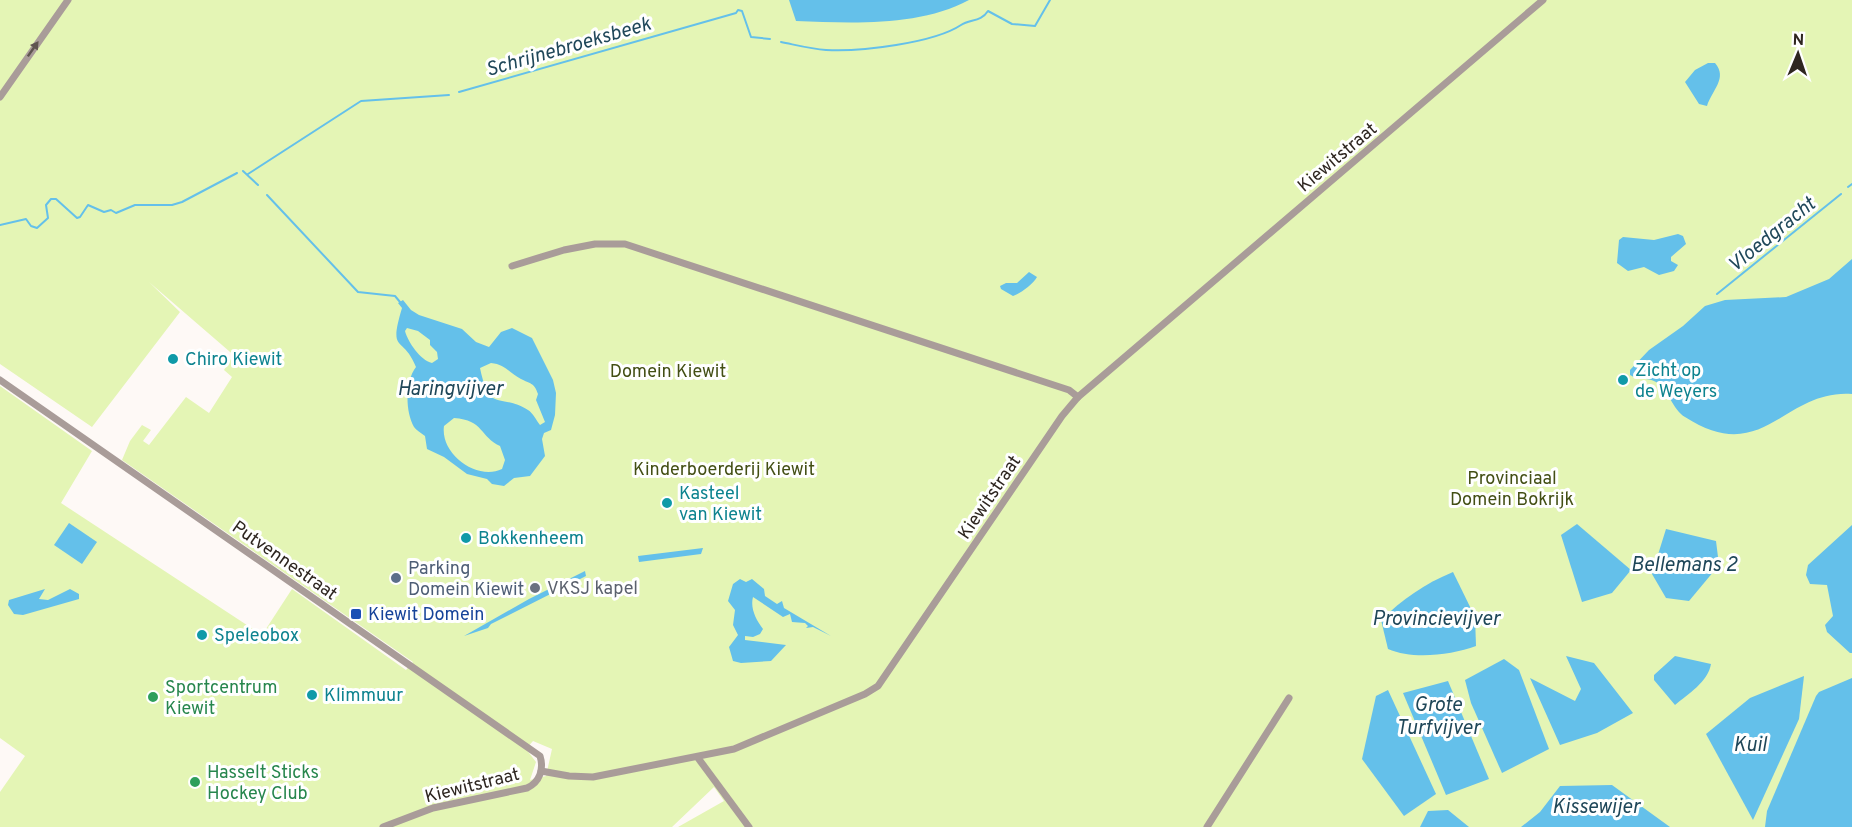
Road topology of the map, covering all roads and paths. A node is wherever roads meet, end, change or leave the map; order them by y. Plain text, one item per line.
1 (68, 0) edge
2 (1543, 0) edge
3 (0, 97) edge
4 (512, 267) dead end
5 (0, 380) edge
6 (1078, 396) junction
7 (1289, 698) dead end
8 (698, 758) junction
9 (541, 771) junction
10 (383, 827) edge
11 (749, 827) edge
12 (1207, 827) edge

3 -> 1 street
2 - 6 street, Kiewitstraat
4 - 6 street
5 - 9 street, Putvennestraat
6 - 8 street, Kiewitstraat
7 - 12 street
8 - 9 street, Kiewitstraat
8 - 11 street
9 - 10 street, Kiewitstraat

